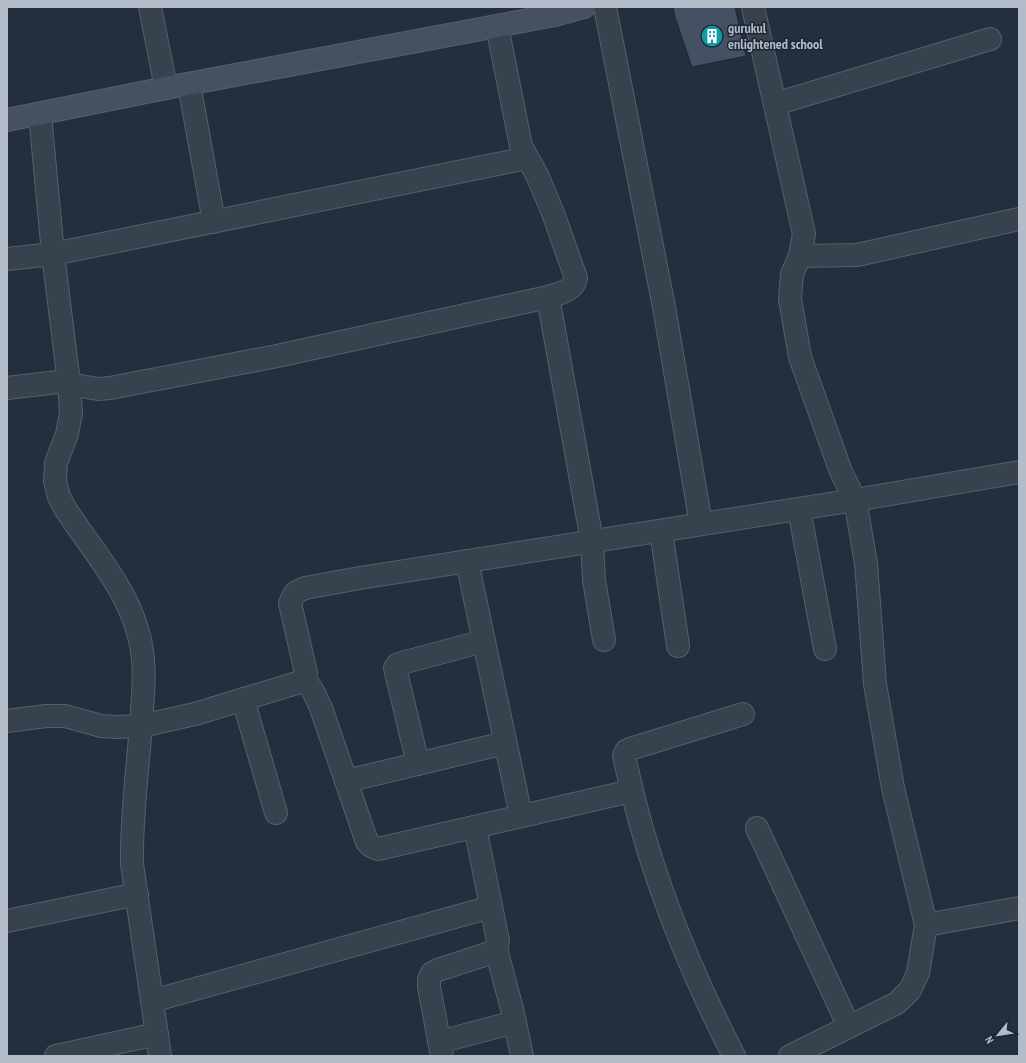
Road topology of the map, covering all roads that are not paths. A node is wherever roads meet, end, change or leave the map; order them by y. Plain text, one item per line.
1 (150, 7) edge
2 (584, 7) edge
3 (605, 7) edge
4 (753, 7) edge
5 (497, 26) junction
6 (990, 39) dead end
7 (189, 84) junction
8 (166, 88) junction
9 (775, 104) junction
10 (40, 114) junction
11 (9, 119) edge
12 (527, 158) junction
13 (1019, 218) edge
14 (214, 222) junction
15 (53, 254) junction
16 (800, 256) junction
17 (7, 259) edge
18 (548, 297) junction
19 (69, 383) junction
20 (7, 388) edge
21 (1019, 472) edge
22 (855, 500) junction
23 (799, 509) junction
24 (702, 524) junction
25 (661, 531) junction
26 (592, 541) junction
27 (467, 561) junction
28 (604, 640) dead end
29 (484, 641) junction
30 (678, 646) dead end
31 (825, 648) dead end
32 (304, 678) junction
33 (243, 699) junction
34 (743, 714) dead end
35 (7, 721) edge
36 (141, 726) junction
37 (505, 743) junction
38 (418, 764) junction
39 (346, 781) junction
40 (631, 791) junction
41 (276, 813) dead end
42 (521, 816) junction
43 (475, 827) junction
44 (757, 828) dead end
45 (137, 894) junction
46 (491, 907) junction
47 (1019, 908) edge
48 (7, 921) edge
49 (926, 925) junction
50 (496, 949) junction
51 (152, 1001) junction
52 (515, 1022) junction
53 (849, 1027) junction
54 (157, 1034) junction
55 (441, 1049) edge
56 (56, 1056) edge
57 (160, 1056) edge
58 (522, 1056) edge
59 (734, 1056) edge
60 (790, 1056) edge

1 - 8 street
2 - 5 street
3 - 24 street
4 - 9 street
5 - 7 street
5 - 12 street
6 - 9 street
7 - 8 street
7 - 14 street
8 - 10 street
9 - 16 street
10 - 11 street
10 - 15 street
12 - 14 street
12 - 18 street
13 - 16 street
14 - 15 street
15 - 17 street
15 - 19 street
16 - 22 street
18 - 19 street
18 - 26 street
19 - 20 street
19 - 36 street
21 - 22 street
22 - 23 street
22 - 49 street
23 - 24 street
23 - 31 street
24 - 25 street
25 - 26 street
25 - 30 street
26 - 27 street
26 - 28 street
27 - 29 street
27 - 32 street
29 - 37 street
29 - 38 street
32 - 33 street
32 - 39 street
33 - 36 street
33 - 41 street
34 - 40 street
35 - 36 street
36 - 45 street
37 - 38 street
37 - 42 street
38 - 39 street
39 - 43 street
40 - 42 street
40 - 59 street
42 - 43 street
43 - 46 street
44 - 53 street
45 - 48 street
45 - 51 street
46 - 50 street
46 - 51 street
47 - 49 street
49 - 53 street
50 - 52 street
50 - 55 street
51 - 54 street
52 - 55 street
52 - 58 street
53 - 60 street
54 - 56 street
54 - 57 street

